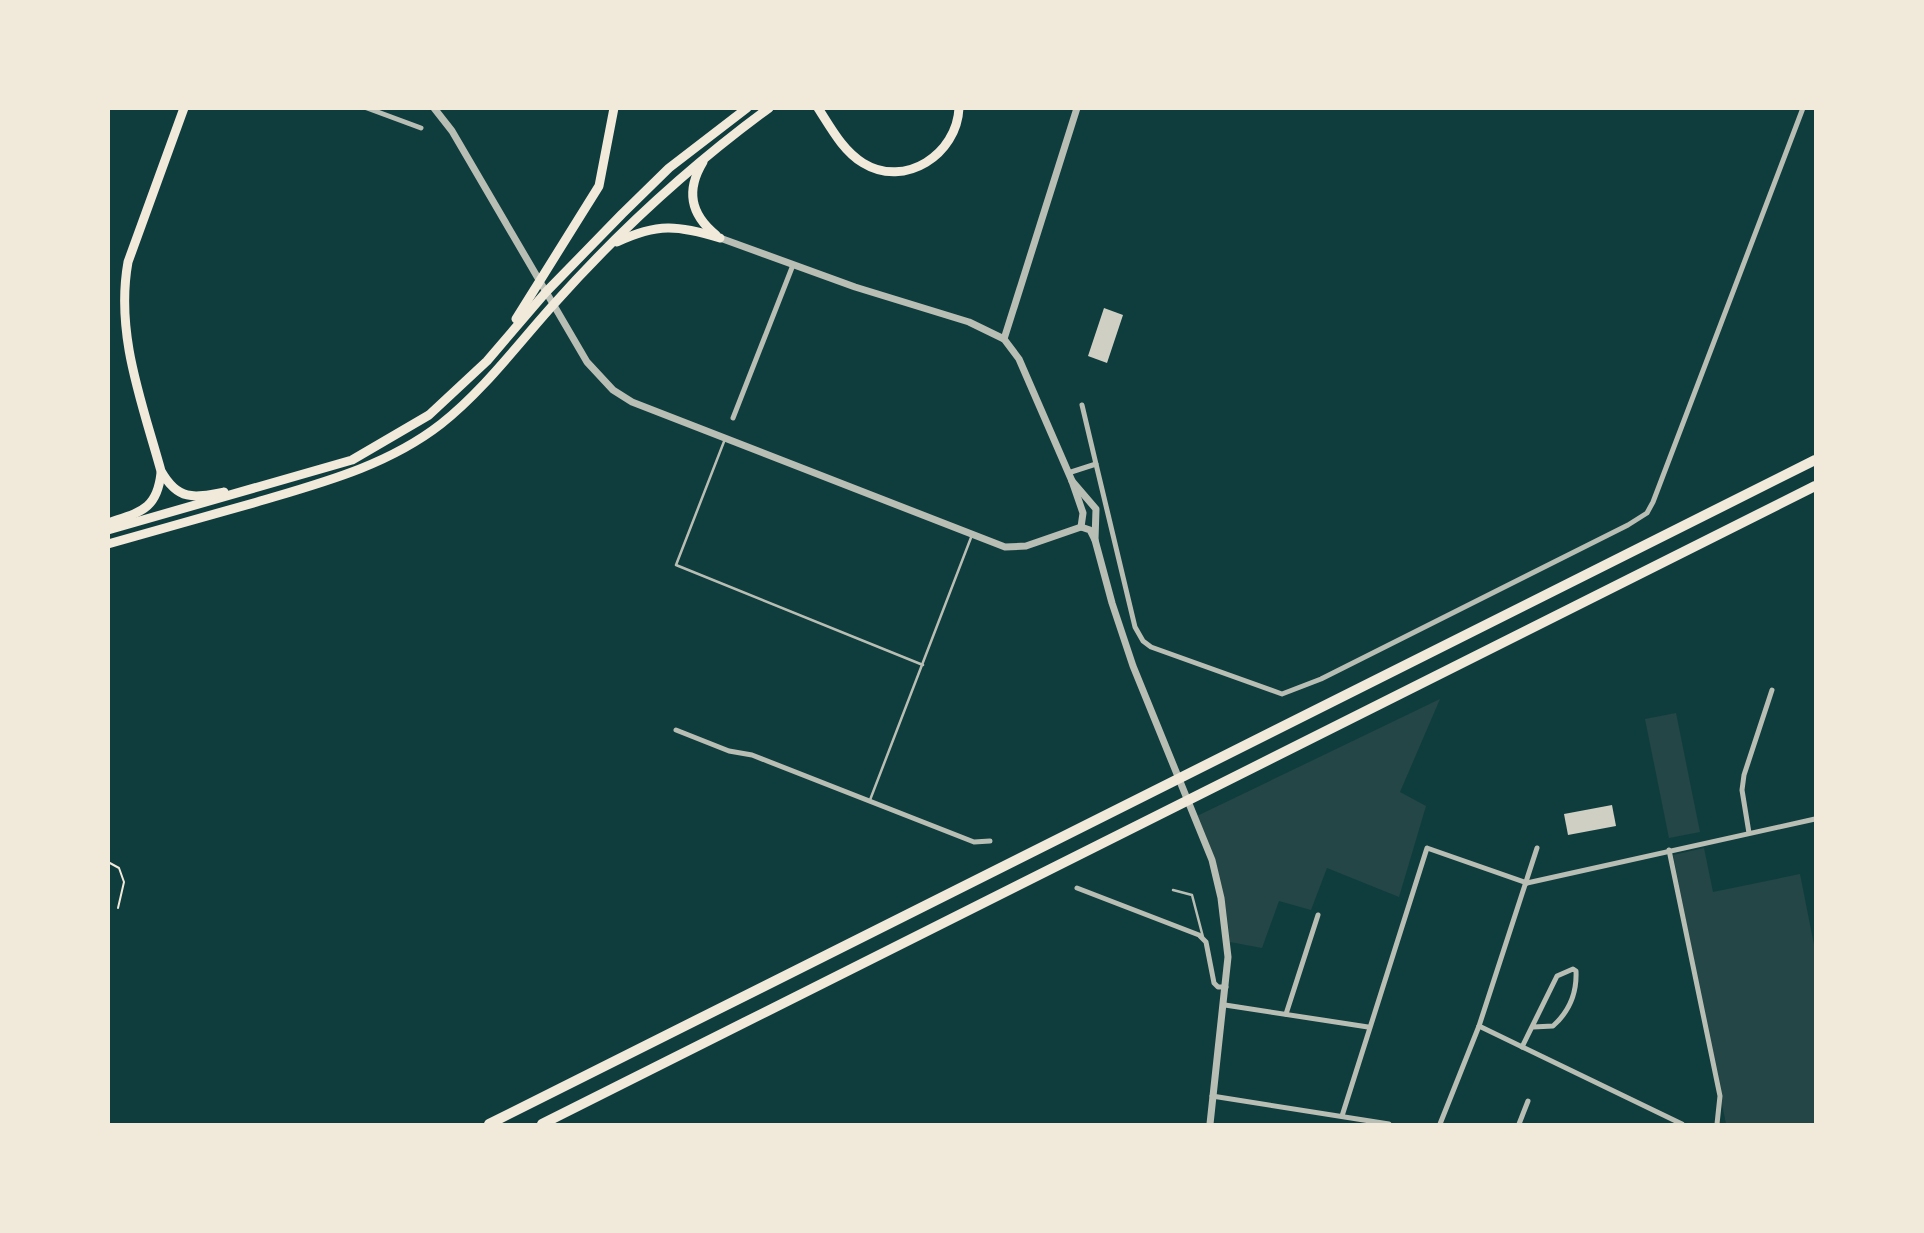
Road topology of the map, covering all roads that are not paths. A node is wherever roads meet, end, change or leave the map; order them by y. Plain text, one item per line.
1 (184, 108) edge
2 (367, 108) edge
3 (434, 108) edge
4 (614, 108) edge
5 (747, 108) edge
6 (769, 108) edge
7 (818, 108) edge
8 (959, 108) edge
9 (1077, 108) edge
10 (1803, 108) edge
11 (421, 128) dead end
12 (709, 153) junction
13 (720, 238) junction
14 (609, 246) junction
15 (793, 265) junction
16 (1004, 340) junction
17 (487, 361) junction
18 (1082, 405) dead end
19 (733, 418) dead end
20 (725, 439) junction
21 (1815, 460) edge
22 (1096, 464) junction
23 (161, 471) junction
24 (1068, 473) junction
25 (1072, 481) junction
26 (274, 484) junction
27 (1815, 486) edge
28 (108, 523) edge
29 (1084, 527) junction
30 (108, 530) edge
31 (972, 535) junction
32 (1095, 540) junction
33 (108, 544) edge
34 (923, 665) junction
35 (1772, 690) dead end
36 (676, 730) dead end
37 (869, 801) junction
38 (1815, 819) edge
39 (1749, 833) junction
40 (989, 841) dead end
41 (1537, 848) dead end
42 (1669, 850) junction
43 (1527, 883) junction
44 (1077, 888) dead end
45 (1173, 890) dead end
46 (1318, 915) dead end
47 (1204, 940) junction
48 (1226, 986) junction
49 (1225, 1005) junction
50 (1286, 1014) junction
51 (1479, 1026) junction
52 (1368, 1027) junction
53 (1533, 1027) junction
54 (1522, 1046) junction
55 (1211, 1096) junction
56 (1528, 1101) dead end
57 (1342, 1116) junction
58 (489, 1125) edge
59 (542, 1125) edge
60 (1210, 1125) edge
61 (1389, 1125) edge
62 (1440, 1125) edge
63 (1518, 1125) edge
64 (1682, 1125) edge
65 (1717, 1125) edge

1 - 23 highway
2 - 11 street
3 - 20 street
4 - 17 highway
5 - 17 highway
6 - 12 highway
7 - 8 highway
9 - 16 street
10 - 22 street
12 - 13 highway
12 - 14 highway
13 - 14 highway
13 - 15 street
14 - 33 highway
15 - 16 street
15 - 19 street
16 - 24 street
17 - 26 highway
18 - 22 street
20 - 31 street
20 - 34 lane
21 - 58 highway
22 - 24 street
23 - 26 highway
23 - 28 highway
24 - 25 street
25 - 29 street
25 - 32 street
26 - 30 highway
27 - 59 highway
29 - 31 street
29 - 32 street
31 - 34 lane
32 - 48 street
34 - 37 lane
35 - 39 street
36 - 37 street
37 - 40 street
38 - 39 street
39 - 42 street
41 - 43 street
42 - 43 street
42 - 65 street
43 - 51 street
43 - 52 street
44 - 47 street
45 - 47 lane
46 - 50 street
47 - 48 street
48 - 49 street
49 - 50 street
49 - 55 street
50 - 52 street
51 - 54 street
51 - 62 street
52 - 57 street
53 - 53 street
53 - 54 street
54 - 64 street
55 - 57 street
55 - 60 street
56 - 63 street
57 - 61 street

